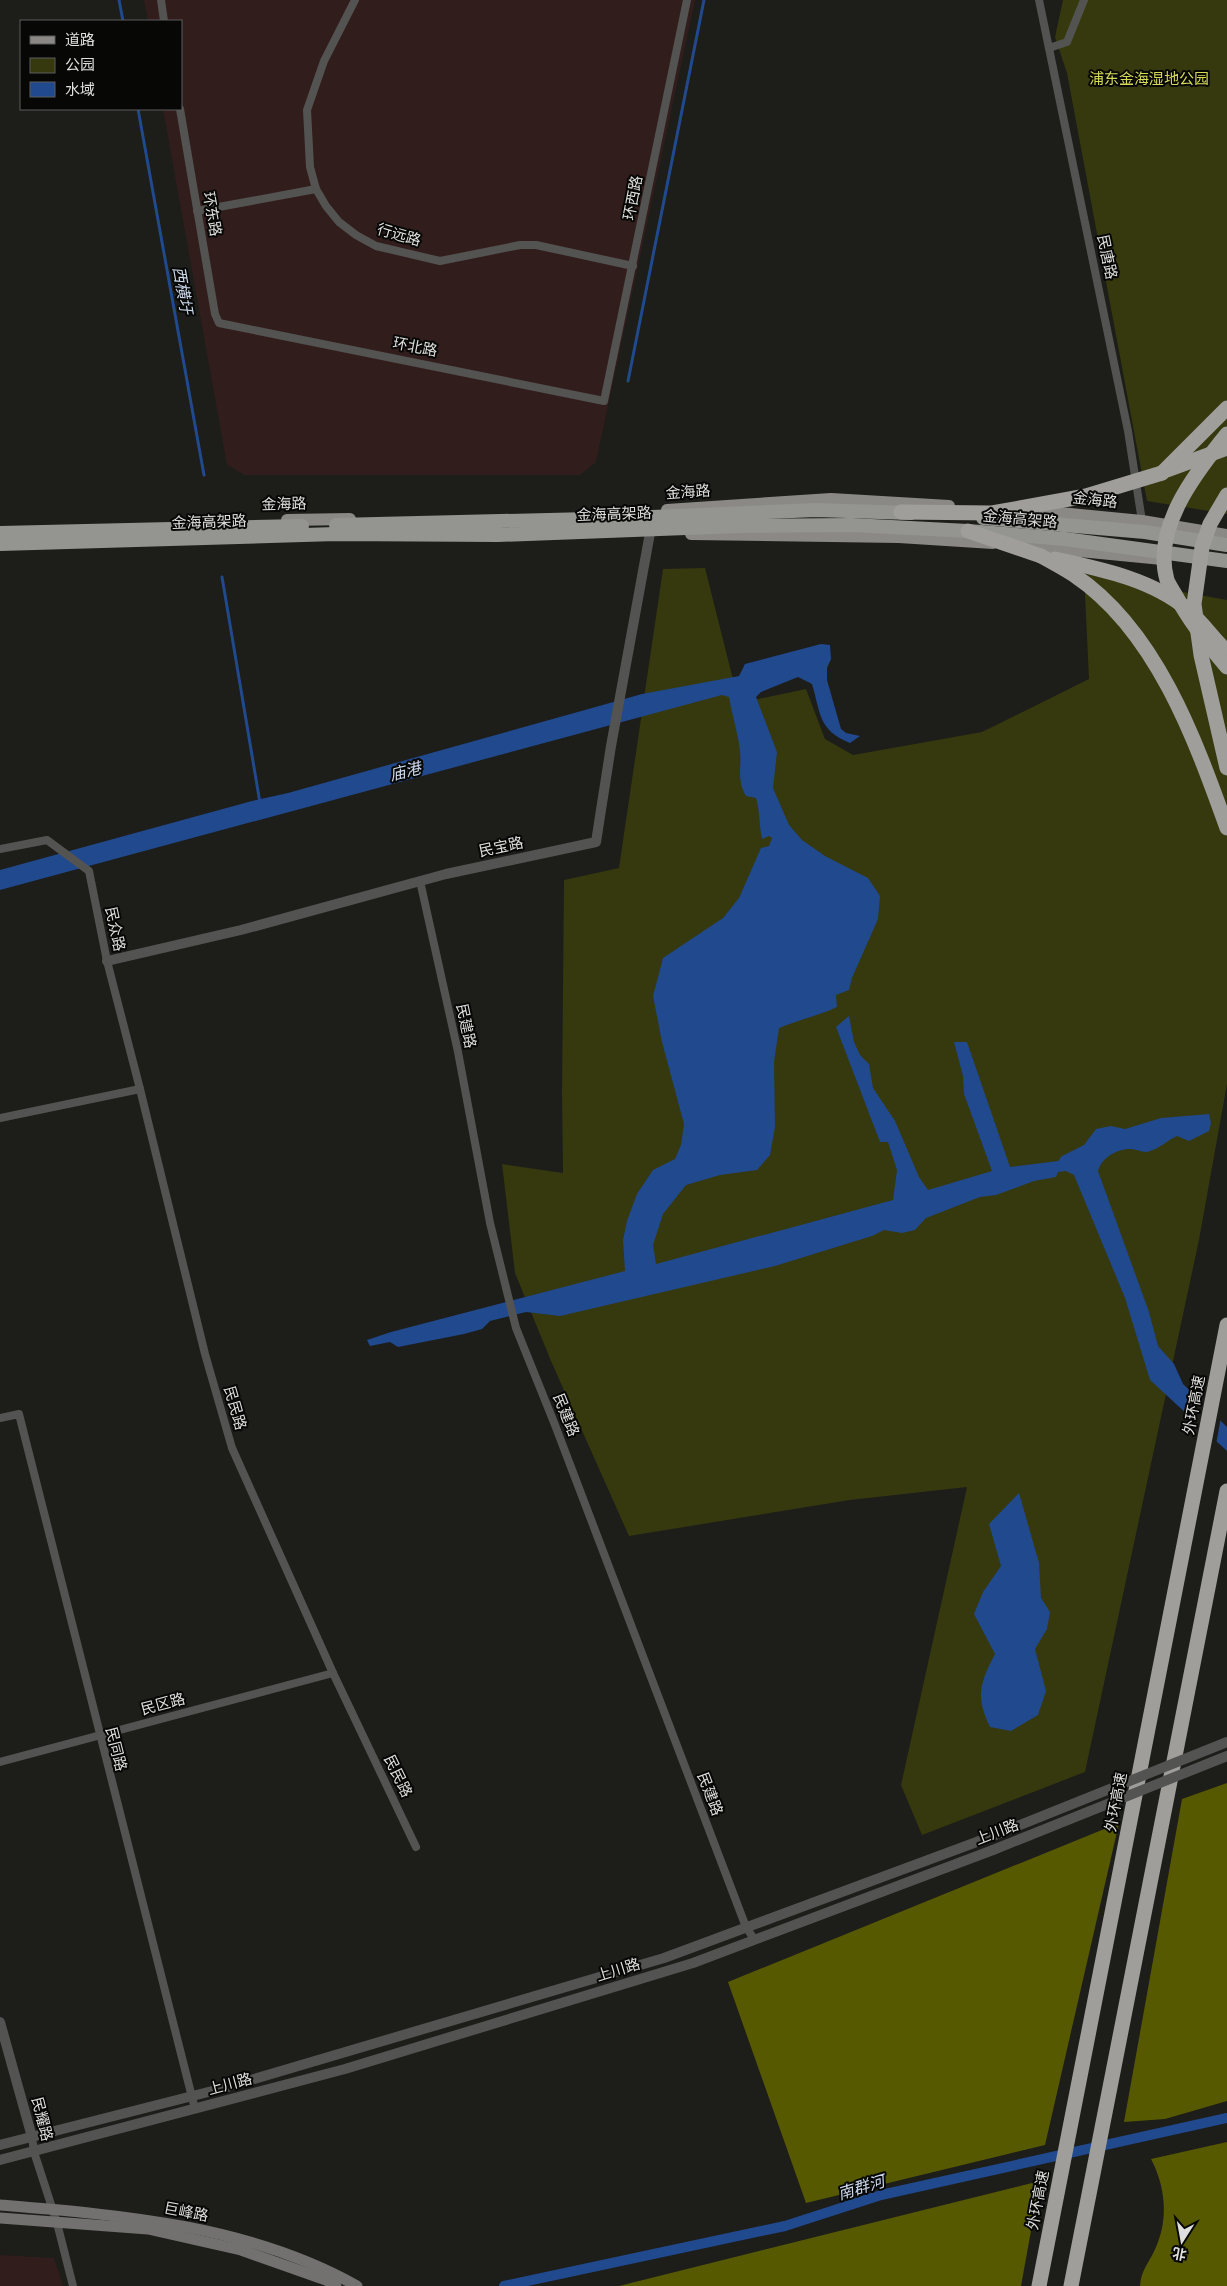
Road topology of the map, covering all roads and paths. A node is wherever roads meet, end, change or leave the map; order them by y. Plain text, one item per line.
1 (160, 0) edge
2 (355, 0) edge
3 (687, 0) edge
4 (1039, 0) edge
5 (1084, 0) edge
6 (164, 20) edge
7 (1049, 48) junction
8 (180, 110) edge
9 (316, 189) junction
10 (198, 211) junction
11 (633, 266) junction
12 (219, 323) joint
13 (604, 401) joint
14 (1227, 408) edge
15 (1227, 434) edge
16 (1227, 448) edge
17 (1162, 473) junction
18 (1227, 495) edge
19 (901, 512) junction
20 (1142, 521) junction
21 (0, 527) edge
22 (968, 531) junction
23 (0, 533) edge
24 (650, 533) junction
25 (1227, 535) edge
26 (0, 544) edge
27 (1227, 545) edge
28 (0, 551) edge
29 (1041, 556) junction
30 (1227, 560) edge
31 (1227, 567) edge
32 (1227, 652) edge
33 (1227, 668) edge
34 (1227, 768) edge
35 (1227, 828) edge
36 (0, 849) edge
37 (420, 881) junction
38 (108, 960) junction
39 (140, 1089) junction
40 (0, 1118) edge
41 (1227, 1325) edge
42 (0, 1418) edge
43 (1227, 1491) edge
44 (333, 1673) junction
45 (99, 1736) junction
46 (1227, 1742) edge
47 (1227, 1756) edge
48 (0, 1762) edge
49 (416, 1847) dead end
50 (746, 1927) junction
51 (754, 1939) junction
52 (0, 2022) edge
53 (192, 2096) junction
54 (195, 2109) junction
55 (32, 2137) junction
56 (0, 2145) edge
57 (34, 2152) junction
58 (0, 2160) edge
59 (0, 2205) edge
60 (53, 2209) junction
61 (0, 2218) edge
62 (57, 2223) junction
63 (73, 2286) edge
64 (336, 2286) edge
65 (357, 2286) edge
66 (1039, 2286) edge
67 (1071, 2286) edge

1 - 6 street
2 - 9 street, 行远路
3 - 11 street, 环西路
4 - 7 street, 民唐路
5 - 7 street
7 - 20 street, 民唐路
8 - 10 street, 环东路
9 - 10 street
9 - 11 street, 行远路
10 - 12 street, 环东路
11 - 13 street, 环西路
12 - 13 street, 环北路
14 - 17 highway
15 - 33 highway, bridge
16 - 17 highway, bridge
17 - 19 highway, bridge
18 - 34 highway, bridge
19 - 23 highway, 金海高架路
19 - 27 highway, 金海高架路, bridge
20 - 21 main road, 金海路
20 - 25 main road, 金海路
22 - 26 highway, 金海高架路
22 - 29 highway, bridge
22 - 30 highway, 金海高架路, bridge
24 - 28 main road
24 - 31 main road
24 - 37 street, 民宝路
29 - 32 highway, bridge
29 - 35 highway
36 - 38 street, 民众路
37 - 38 street, 民宝路
37 - 50 street, 民建路
38 - 39 street, 民众路
39 - 40 street
39 - 44 street, 民民路
41 - 66 highway, 外环高速
42 - 45 street, 民同路
43 - 67 highway
44 - 45 street, 民区路
44 - 49 street, 民民路
45 - 48 street, 民区路
45 - 53 street, 民同路
46 - 50 street, 上川路, bridge
47 - 51 street, 上川路, bridge
50 - 51 street, 民建路
50 - 53 street, 上川路
51 - 54 street, 上川路
52 - 55 street, 民耀路
53 - 54 street, 民同路
53 - 55 street, 上川路
54 - 57 street, 上川路
55 - 56 street, 上川路
55 - 57 street, 民耀路
57 - 58 street, 上川路
57 - 60 street, 民耀路
59 - 60 main road, 巨峰路
60 - 62 street, 民耀路
60 - 65 main road, 巨峰路
61 - 62 main road, 巨峰路
62 - 63 street, 民耀路
62 - 64 main road, 巨峰路

